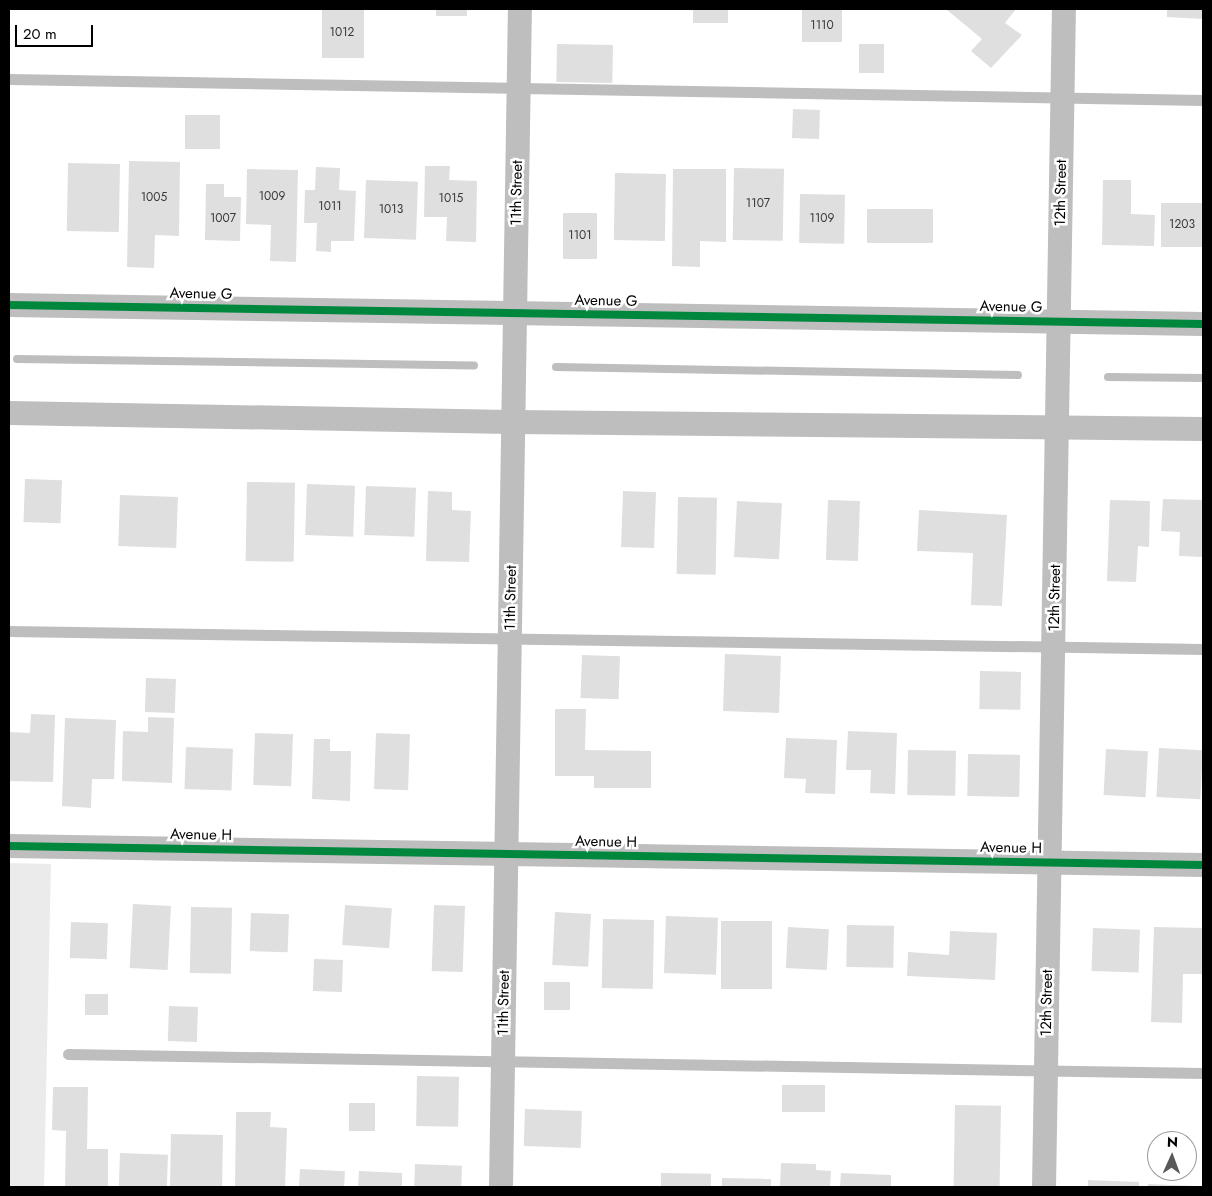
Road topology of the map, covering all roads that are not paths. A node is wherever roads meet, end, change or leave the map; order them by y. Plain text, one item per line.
1 (520, 9) edge
2 (1064, 9) edge
3 (9, 79) edge
4 (519, 88) junction
5 (1062, 98) junction
6 (1203, 100) edge
7 (9, 305) edge
8 (515, 313) junction
9 (1059, 322) junction
10 (1203, 324) edge
11 (9, 413) edge
12 (514, 422) junction
13 (1058, 427) junction
14 (1203, 429) edge
15 (9, 631) edge
16 (510, 639) junction
17 (1054, 647) junction
18 (1203, 649) edge
19 (9, 846) edge
20 (507, 854) junction
21 (1050, 863) junction
22 (1203, 865) edge
23 (68, 1054) dead end
24 (503, 1061) junction
25 (1046, 1071) junction
26 (1203, 1074) edge
27 (501, 1187) edge
28 (1044, 1187) edge

1 - 4 street, 11th Street
2 - 5 street, 12th Street
3 - 4 lane
4 - 5 lane
4 - 8 street, 11th Street
5 - 6 lane
5 - 9 street, 12th Street
7 - 8 street, Avenue G
8 - 9 street, Avenue G
8 - 12 street, 11th Street
9 - 10 street, Avenue G
9 - 13 street, 12th Street
11 - 12 street
12 - 13 street
12 - 16 street, 11th Street
13 - 14 street
13 - 17 street, 12th Street
15 - 16 lane
16 - 17 lane
16 - 20 street, 11th Street
17 - 18 lane
17 - 21 street, 12th Street
19 - 20 street, Avenue H
20 - 21 street, Avenue H
20 - 24 street, 11th Street
21 - 22 street, Avenue H
21 - 25 street, 12th Street
23 - 24 lane
24 - 25 lane
24 - 27 street, 11th Street
25 - 26 lane
25 - 28 street, 12th Street

